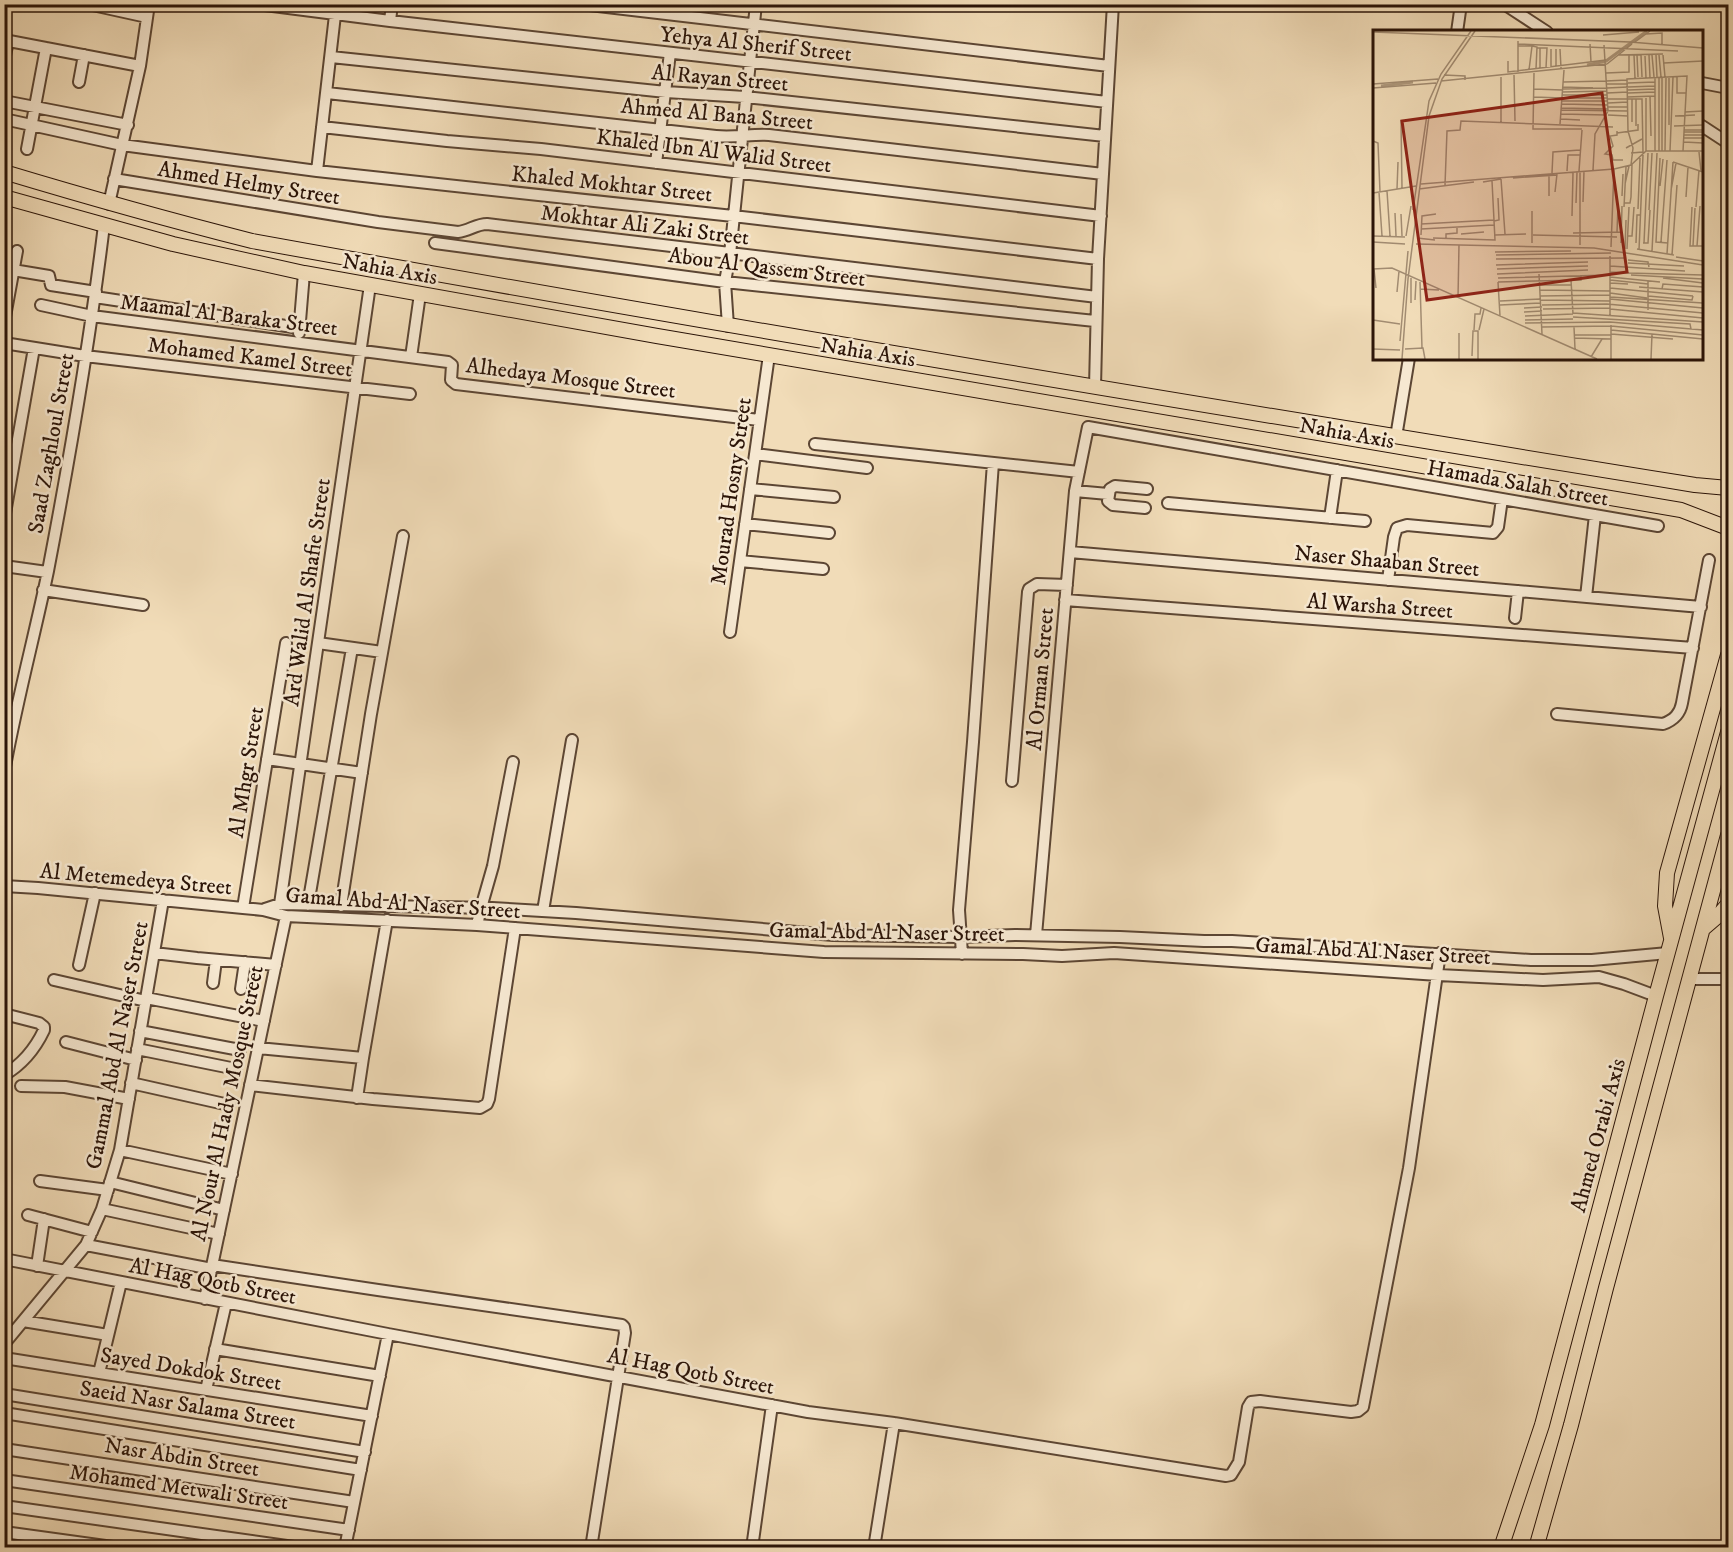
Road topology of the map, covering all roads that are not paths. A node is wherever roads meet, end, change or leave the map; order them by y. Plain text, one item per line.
1 (88, 4) edge
2 (149, 4) edge
3 (257, 4) edge
4 (392, 4) edge
5 (581, 4) edge
6 (756, 4) edge
7 (1113, 4) edge
8 (1461, 4) edge
9 (1504, 4) edge
10 (335, 15) junction
11 (147, 17) junction
12 (390, 21) junction
13 (753, 24) junction
14 (1457, 30) edge
15 (1544, 30) edge
16 (6, 40) edge
17 (46, 48) junction
18 (670, 53) junction
19 (84, 55) junction
20 (331, 57) junction
21 (4, 60) edge
22 (749, 62) junction
23 (140, 66) junction
24 (1109, 66) junction
25 (79, 82) dead end
26 (1703, 83) edge
27 (1728, 88) edge
28 (327, 93) junction
29 (666, 93) junction
30 (745, 97) junction
31 (4, 101) edge
32 (1107, 102) junction
33 (35, 107) junction
34 (4, 119) edge
35 (32, 125) junction
36 (128, 125) junction
37 (322, 127) junction
38 (1703, 127) edge
39 (661, 130) junction
40 (741, 135) junction
41 (1106, 136) junction
42 (1728, 143) edge
43 (122, 145) junction
44 (27, 149) dead end
45 (656, 163) junction
46 (317, 171) junction
47 (4, 172) edge
48 (738, 173) junction
49 (1103, 174) junction
50 (114, 179) junction
51 (4, 197) edge
52 (110, 204) junction
53 (733, 216) junction
54 (1101, 216) junction
55 (378, 222) junction
56 (104, 225) junction
57 (475, 226) joint
58 (377, 234) dead end
59 (435, 243) dead end
60 (16, 251) dead end
61 (730, 254) junction
62 (1098, 259) junction
63 (13, 270) junction
64 (304, 273) junction
65 (725, 282) junction
66 (370, 285) junction
67 (95, 294) junction
68 (420, 294) junction
69 (1097, 297) junction
70 (42, 305) dead end
71 (92, 316) junction
72 (1095, 321) junction
73 (4, 322) edge
74 (728, 326) junction
75 (299, 328) junction
76 (297, 342) junction
77 (4, 343) edge
78 (34, 348) junction
79 (360, 351) junction
80 (86, 356) junction
81 (769, 356) junction
82 (411, 357) junction
83 (1409, 360) edge
84 (1039, 377) junction
85 (1095, 387) junction
86 (356, 388) junction
87 (411, 394) dead end
88 (1035, 400) junction
89 (759, 420) junction
90 (1088, 427) joint
91 (1396, 437) junction
92 (815, 444) dead end
93 (755, 454) junction
94 (993, 463) junction
95 (867, 468) dead end
96 (1337, 470) junction
97 (1079, 472) junction
98 (1728, 488) edge
99 (750, 489) junction
100 (1147, 489) dead end
101 (1075, 491) junction
102 (1108, 494) junction
103 (834, 497) dead end
104 (1502, 499) junction
105 (1168, 503) dead end
106 (1145, 508) dead end
107 (1595, 515) junction
108 (1330, 518) junction
109 (4, 519) edge
110 (1365, 521) dead end
111 (745, 524) junction
112 (1658, 526) dead end
113 (1728, 528) edge
114 (829, 533) dead end
115 (403, 536) dead end
116 (1070, 552) junction
117 (1710, 560) dead end
118 (740, 561) junction
119 (4, 566) edge
120 (823, 569) dead end
121 (47, 572) junction
122 (1388, 579) junction
123 (1067, 585) junction
124 (43, 590) junction
125 (1518, 591) junction
126 (1586, 597) junction
127 (1065, 600) junction
128 (143, 604) dead end
129 (1701, 607) junction
130 (1515, 618) dead end
131 (730, 632) dead end
132 (286, 643) dead end
133 (318, 643) junction
134 (352, 648) junction
135 (1692, 648) junction
136 (382, 652) junction
137 (1728, 655) edge
138 (1557, 714) dead end
139 (9, 716) edge
140 (1728, 732) edge
141 (572, 740) dead end
142 (267, 759) junction
143 (513, 762) dead end
144 (300, 764) junction
145 (332, 769) junction
146 (4, 772) edge
147 (362, 773) junction
148 (1012, 781) dead end
149 (1728, 835) edge
150 (4, 886) edge
151 (95, 893) junction
152 (163, 900) junction
153 (280, 904) junction
154 (1728, 904) edge
155 (308, 905) junction
156 (341, 906) junction
157 (243, 908) junction
158 (481, 908) junction
159 (263, 910) junction
160 (543, 911) junction
161 (286, 916) junction
162 (387, 920) junction
163 (477, 925) junction
164 (515, 928) junction
165 (1704, 928) junction
166 (1036, 935) junction
167 (960, 937) junction
168 (1670, 946) junction
169 (154, 953) junction
170 (962, 954) junction
171 (216, 960) junction
172 (245, 962) junction
173 (1439, 963) junction
174 (79, 965) dead end
175 (276, 965) junction
176 (1728, 976) edge
177 (1690, 979) junction
178 (54, 980) dead end
179 (213, 983) dead end
180 (241, 989) dead end
181 (1656, 996) junction
182 (146, 999) junction
183 (4, 1014) edge
184 (264, 1021) junction
185 (140, 1031) junction
186 (66, 1042) dead end
187 (258, 1048) junction
188 (240, 1050) dead end
189 (136, 1054) junction
190 (363, 1059) junction
191 (236, 1069) dead end
192 (4, 1075) edge
193 (131, 1083) junction
194 (250, 1085) junction
195 (21, 1086) dead end
196 (357, 1098) junction
197 (129, 1099) junction
198 (229, 1105) dead end
199 (120, 1150) junction
200 (232, 1174) junction
201 (40, 1181) dead end
202 (109, 1186) junction
203 (102, 1209) junction
204 (224, 1210) junction
205 (28, 1215) dead end
206 (44, 1219) junction
207 (92, 1232) junction
208 (219, 1234) junction
209 (86, 1245) junction
210 (4, 1259) edge
211 (37, 1266) junction
212 (212, 1267) junction
213 (64, 1271) junction
214 (121, 1282) junction
215 (205, 1299) junction
216 (226, 1303) junction
217 (23, 1321) junction
218 (388, 1334) junction
219 (108, 1335) junction
220 (4, 1344) edge
221 (215, 1349) junction
222 (4, 1358) edge
223 (99, 1373) junction
224 (380, 1376) junction
225 (618, 1376) junction
226 (206, 1390) junction
227 (4, 1394) edge
228 (772, 1405) junction
229 (4, 1413) edge
230 (372, 1416) junction
231 (894, 1423) junction
232 (4, 1449) edge
233 (364, 1452) junction
234 (361, 1470) junction
235 (4, 1480) edge
236 (354, 1502) junction
237 (4, 1506) edge
238 (349, 1530) junction
239 (4, 1532) edge
240 (120, 1548) edge
241 (301, 1548) edge
242 (345, 1548) edge
243 (591, 1548) edge
244 (752, 1548) edge
245 (874, 1548) edge
246 (1501, 1548) edge
247 (1536, 1548) edge

1 - 11 street
2 - 11 street
3 - 10 street, Yehya Al Sherif Street
4 - 12 street
5 - 13 street
6 - 13 street
7 - 24 street
8 - 14 street
9 - 15 street
10 - 12 street, Yehya Al Sherif Street
10 - 20 street
11 - 23 street
12 - 18 street, Yehya Al Sherif Street
13 - 22 street
13 - 24 street
16 - 17 street
16 - 21 street
17 - 19 street
17 - 33 street
18 - 22 street, Yehya Al Sherif Street
18 - 29 street
19 - 23 street
19 - 25 street
20 - 28 street
20 - 29 street, Al Rayan Street
22 - 30 street
22 - 32 street, Yehya Al Sherif Street
23 - 36 street
24 - 32 street
26 - 27 street
28 - 37 street
28 - 39 street, Ahmed Al Bana Street
29 - 30 street, Al Rayan Street
29 - 39 street
30 - 40 street
30 - 41 street, Al Rayan Street
31 - 33 street
32 - 41 street
33 - 35 street
33 - 36 street
34 - 35 street, Khaled Mokhtar Street
35 - 43 street, Khaled Mokhtar Street
35 - 44 street
36 - 43 street
37 - 45 street, Khaled Ibn Al Walid Street
37 - 46 street
38 - 42 street
39 - 40 street, Ahmed Al Bana Street
39 - 45 street
40 - 48 street
40 - 49 street, Ahmed Al Bana Street
41 - 49 street
43 - 46 street, Khaled Mokhtar Street
43 - 50 street
45 - 48 street, Khaled Ibn Al Walid Street
46 - 53 street, Khaled Mokhtar Street
47 - 52 main road, Nahia Axis
48 - 53 street
48 - 54 street, Khaled Ibn Al Walid Street
49 - 54 street
50 - 52 street
50 - 55 street, Ahmed Helmy Street
51 - 56 main road, Nahia Axis
52 - 56 main road
52 - 74 main road, Nahia Axis
53 - 61 street
53 - 62 street, Khaled Mokhtar Street
54 - 62 street
55 - 57 street, Ahmed Helmy Street
55 - 58 street
56 - 64 main road, Nahia Axis
56 - 67 street, Saad Zaghloul Street
57 - 61 street, Mokhtar Ali Zaki Street
59 - 65 street, Abou Al Qassem Street
60 - 63 street
61 - 65 street
61 - 69 street, Mokhtar Ali Zaki Street
62 - 69 street
63 - 67 street
63 - 73 street
64 - 66 main road, Nahia Axis
64 - 75 street
65 - 72 street, Abou Al Qassem Street
65 - 74 street
66 - 68 main road, Nahia Axis
66 - 79 street, Ard Walid Al Shafie Street
67 - 71 street, Saad Zaghloul Street
67 - 75 street
68 - 81 main road, Nahia Axis
68 - 82 street
69 - 72 street
70 - 71 street, Maamal Al Baraka Street
71 - 76 street, Maamal Al Baraka Street
71 - 80 street, Saad Zaghloul Street
72 - 85 street
74 - 84 main road, Nahia Axis
75 - 76 street
76 - 79 street, Maamal Al Baraka Street
77 - 78 street, Mohamed Kamel Street
78 - 80 street, Mohamed Kamel Street
78 - 109 street
79 - 82 street, Alhedaya Mosque Street
79 - 86 street, Ard Walid Al Shafie Street
80 - 86 street, Mohamed Kamel Street
80 - 121 street, Saad Zaghloul Street
81 - 88 main road, Nahia Axis
81 - 89 street, Mourad Hosny Street
82 - 89 street, Alhedaya Mosque Street
83 - 91 street
84 - 85 main road, Nahia Axis
84 - 88 main road
85 - 91 main road, Nahia Axis
86 - 87 street, Mohamed Kamel Street
86 - 133 street, Ard Walid Al Shafie Street
88 - 113 main road, Nahia Axis
89 - 93 street, Mourad Hosny Street
90 - 96 street, Hamada Salah Street
90 - 97 street, Al Orman Street
91 - 98 main road, Nahia Axis
92 - 94 street
93 - 95 street
93 - 99 street, Mourad Hosny Street
94 - 97 street
94 - 167 street
96 - 104 street, Hamada Salah Street
96 - 108 street
97 - 101 street, Al Orman Street
99 - 103 street
99 - 111 street, Mourad Hosny Street
100 - 102 street
101 - 102 street
101 - 116 street, Al Orman Street
102 - 106 street
104 - 107 street, Hamada Salah Street
104 - 122 street
105 - 108 street
107 - 112 street, Hamada Salah Street
107 - 126 street
108 - 110 street
111 - 114 street
111 - 118 street, Mourad Hosny Street
115 - 136 street
116 - 122 street, Naser Shaaban Street
116 - 123 street, Al Orman Street
117 - 129 street
118 - 120 street
118 - 131 street, Mourad Hosny Street
119 - 121 street
121 - 124 street, Saad Zaghloul Street
122 - 125 street, Naser Shaaban Street
123 - 127 street, Al Orman Street
123 - 148 street
124 - 128 street
124 - 139 street, Saad Zaghloul Street
125 - 126 street, Naser Shaaban Street
125 - 130 street
126 - 129 street, Naser Shaaban Street
127 - 135 street, Al Warsha Street
127 - 166 street, Al Orman Street
129 - 135 street
132 - 142 street, Al Mhgr Street
133 - 134 street
133 - 144 street, Ard Walid Al Shafie Street
134 - 136 street
134 - 145 street
135 - 138 street
136 - 147 street
137 - 168 main road
139 - 146 street, Saad Zaghloul Street
140 - 168 main road, Ahmed Orabi Axis
141 - 160 street
142 - 144 street
142 - 157 street, Al Mhgr Street
143 - 158 street
144 - 145 street
144 - 153 street, Ard Walid Al Shafie Street
145 - 147 street
145 - 155 street
147 - 156 street
149 - 165 main road
150 - 151 street, Al Metemedeya Street
151 - 152 street, Al Metemedeya Street
151 - 174 street
152 - 157 street, Al Metemedeya Street
152 - 169 street, Gammal Abd Al Naser Street
153 - 155 street, Gamal Abd Al Naser Street
153 - 159 street, Gamal Abd Al Naser Street
154 - 165 main road
155 - 156 street, Gamal Abd Al Naser Street
156 - 158 street, Gamal Abd Al Naser Street
157 - 159 street, Al Metemedeya Street
158 - 160 street, Gamal Abd Al Naser Street
158 - 163 street
159 - 161 street, Gamal Abd Al Naser Street
160 - 167 street, Gamal Abd Al Naser Street
161 - 162 street, Gamal Abd Al Naser Street
161 - 175 street, Al Nour Al Hady Mosque Street
162 - 163 street, Gamal Abd Al Naser Street
162 - 190 street
163 - 164 street, Gamal Abd Al Naser Street
164 - 170 street, Gamal Abd Al Naser Street
164 - 196 street
165 - 177 main road
166 - 167 street, Gamal Abd Al Naser Street
166 - 173 street, Gamal Abd Al Naser Street
167 - 170 street
168 - 173 street, Gamal Abd Al Naser Street
168 - 181 main road, Ahmed Orabi Axis
169 - 171 street
169 - 182 street, Gammal Abd Al Naser Street
170 - 173 street, Gamal Abd Al Naser Street
171 - 172 street
171 - 179 street
172 - 175 street
172 - 180 street
173 - 181 street, Gamal Abd Al Naser Street
173 - 231 street, Al Hag Qotb Street
175 - 184 street, Al Nour Al Hady Mosque Street
176 - 177 street
177 - 247 main road
178 - 182 street
181 - 246 main road, Ahmed Orabi Axis
182 - 184 street
182 - 185 street, Gammal Abd Al Naser Street
183 - 192 street
184 - 187 street, Al Nour Al Hady Mosque Street
185 - 188 street
185 - 189 street, Gammal Abd Al Naser Street
186 - 189 street
187 - 190 street
187 - 194 street, Al Nour Al Hady Mosque Street
189 - 191 street
189 - 193 street, Gammal Abd Al Naser Street
190 - 196 street
193 - 197 street, Gammal Abd Al Naser Street
193 - 198 street
194 - 196 street
194 - 200 street, Al Nour Al Hady Mosque Street
195 - 197 street
197 - 199 street, Gammal Abd Al Naser Street
199 - 200 street
199 - 202 street, Gammal Abd Al Naser Street
200 - 204 street, Al Nour Al Hady Mosque Street
201 - 202 street
202 - 203 street, Gammal Abd Al Naser Street
202 - 204 street
203 - 207 street, Gammal Abd Al Naser Street
203 - 208 street
204 - 208 street, Al Nour Al Hady Mosque Street
205 - 206 street
206 - 207 street
206 - 211 street
207 - 209 street, Gammal Abd Al Naser Street
208 - 212 street, Al Nour Al Hady Mosque Street
209 - 212 street
209 - 213 street, Gammal Abd Al Naser Street
210 - 211 street, Al Hag Qotb Street
211 - 213 street, Al Hag Qotb Street
212 - 215 street, Al Nour Al Hady Mosque Street
212 - 225 street
213 - 214 street, Al Hag Qotb Street
213 - 217 street, Gammal Abd Al Naser Street
214 - 215 street, Al Hag Qotb Street
214 - 219 street
215 - 216 street, Al Hag Qotb Street
216 - 218 street, Al Hag Qotb Street
216 - 221 street
217 - 219 street
217 - 220 street, Gammal Abd Al Naser Street
218 - 224 street
218 - 225 street, Al Hag Qotb Street
219 - 223 street
221 - 224 street
221 - 226 street
222 - 223 street, Sayed Dokdok Street
223 - 226 street, Sayed Dokdok Street
224 - 230 street
225 - 228 street, Al Hag Qotb Street
225 - 243 street
226 - 230 street, Sayed Dokdok Street
227 - 233 street, Saeid Nasr Salama Street
228 - 231 street, Al Hag Qotb Street
228 - 244 street
229 - 234 street
230 - 233 street
231 - 245 street
232 - 236 street, Nasr Abdin Street
233 - 234 street
234 - 236 street
235 - 238 street, Mohamed Metwali Street
236 - 238 street
237 - 241 street
238 - 242 street
239 - 240 street

